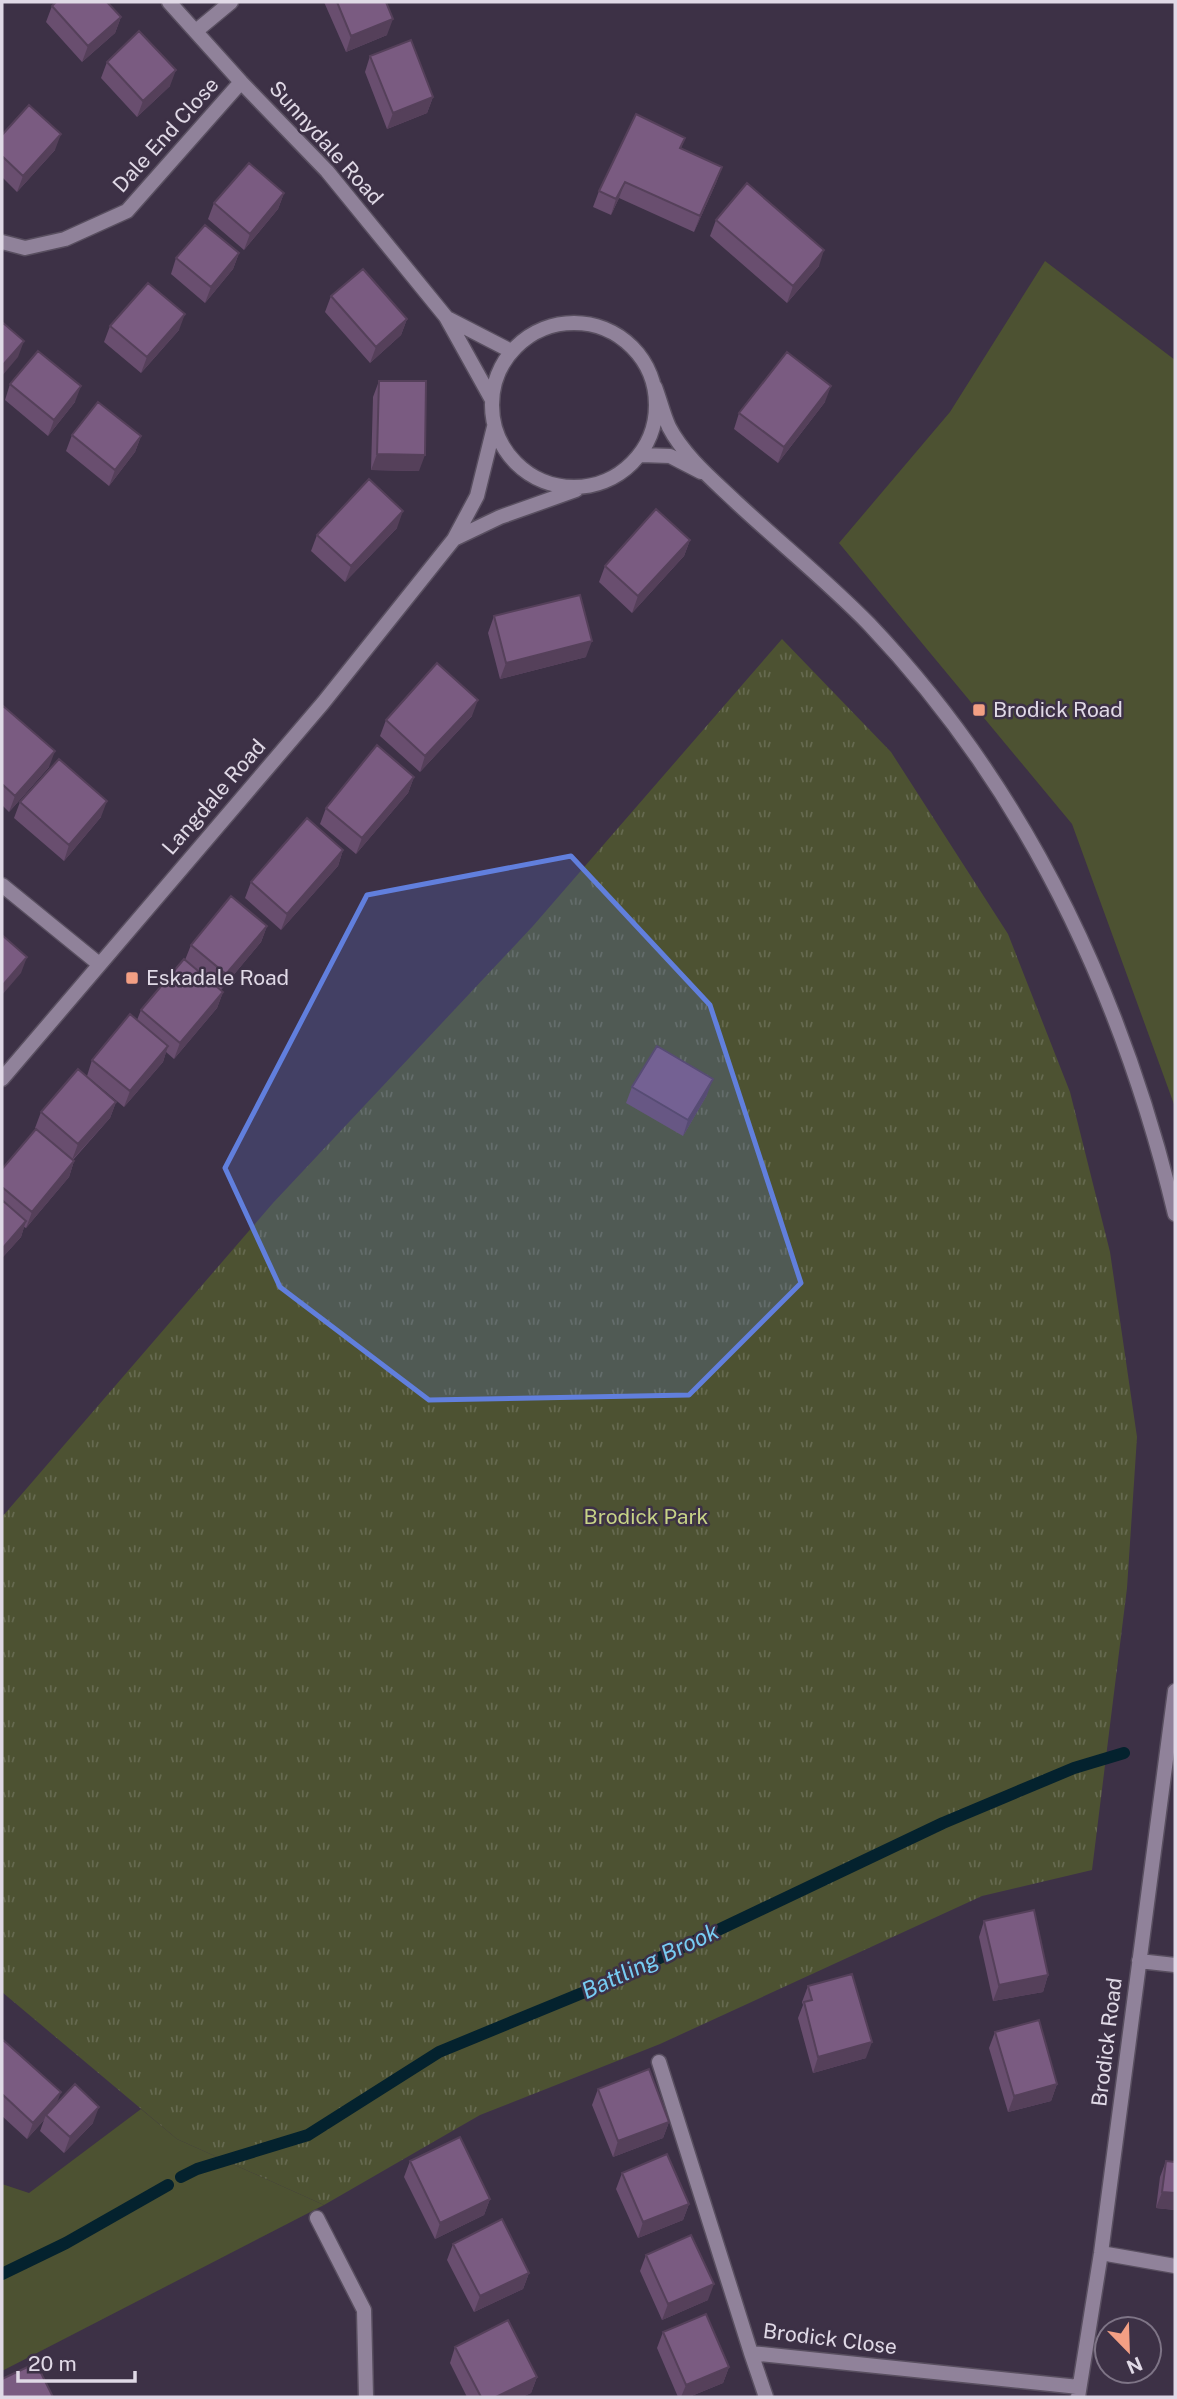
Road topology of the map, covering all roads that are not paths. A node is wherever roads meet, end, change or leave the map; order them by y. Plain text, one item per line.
1 (169, 2) edge
2 (231, 2) edge
3 (196, 31) junction
4 (241, 82) junction
5 (2, 242) edge
6 (446, 317) junction
7 (511, 351) junction
8 (655, 387) junction
9 (491, 398) junction
10 (494, 427) junction
11 (640, 455) junction
12 (706, 474) junction
13 (581, 488) junction
14 (454, 539) junction
15 (2, 884) edge
16 (99, 964) junction
17 (2, 1079) edge
18 (1175, 1214) edge
19 (1175, 1691) edge
20 (1139, 1961) junction
21 (1175, 1965) edge
22 (659, 2062) dead end
23 (317, 2218) dead end
24 (1101, 2253) junction
25 (1175, 2266) edge
26 (751, 2353) junction
27 (1079, 2392) edge
28 (366, 2397) edge
29 (766, 2397) edge

1 - 3 street, Sunnydale Road
2 - 3 street
3 - 4 street, Sunnydale Road
4 - 5 street, Dale End Close
4 - 6 street, Sunnydale Road
6 - 7 street, Sunnydale Road
6 - 9 street, Sunnydale Road
7 - 8 street
7 - 9 street
8 - 11 street
8 - 12 street
9 - 10 street
10 - 13 street
10 - 14 street, Langdale Road
11 - 12 street
11 - 13 street
12 - 18 street
13 - 14 street, Langdale Road
14 - 16 street, Langdale Road
15 - 16 street
16 - 17 street, Langdale Road
19 - 20 street, Brodick Road
20 - 21 street
20 - 24 street, Brodick Road
22 - 26 street, Brodick Close
23 - 28 street
24 - 25 street
24 - 27 street, Brodick Road
26 - 27 street, Brodick Close
26 - 29 street

